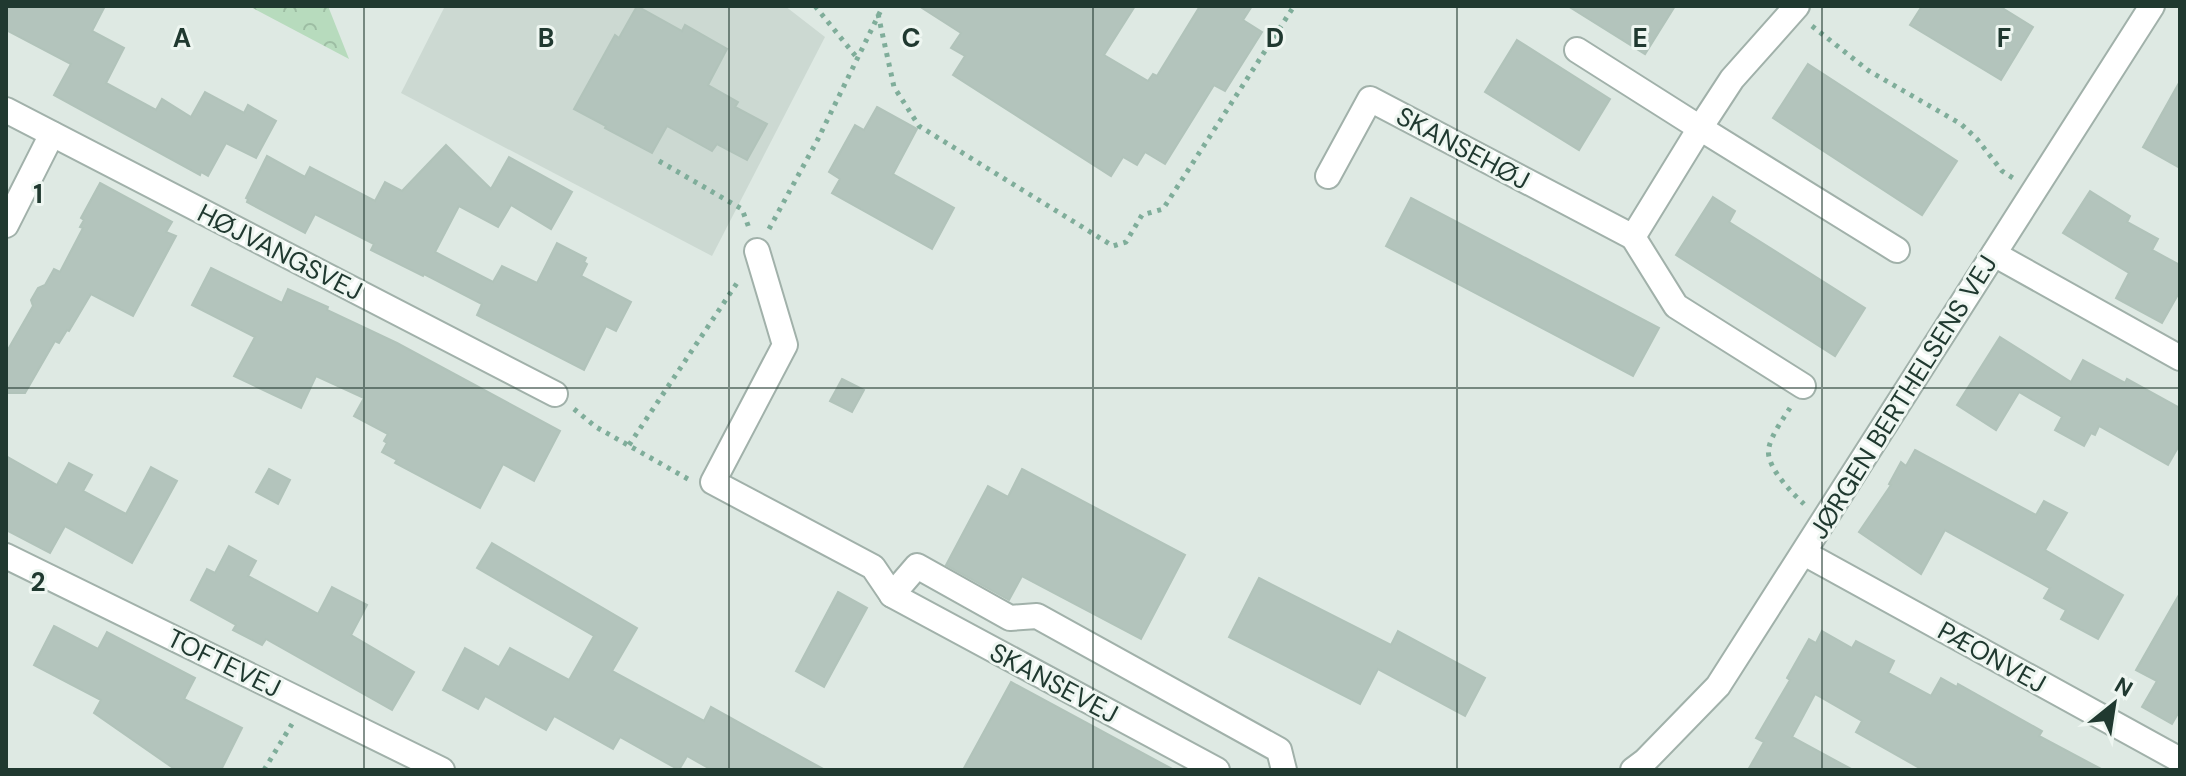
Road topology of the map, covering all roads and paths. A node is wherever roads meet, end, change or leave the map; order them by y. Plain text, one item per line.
1 (815, 6) edge
2 (1294, 6) edge
3 (2152, 6) edge
4 (1795, 8) edge
5 (878, 14) dead end
6 (1577, 50) dead end
7 (858, 59) dead end
8 (6, 110) edge
9 (1700, 128) junction
10 (52, 134) junction
11 (659, 161) dead end
12 (1328, 176) dead end
13 (2034, 191) junction
14 (6, 225) edge
15 (1633, 237) junction
16 (1897, 250) dead end
17 (757, 251) joint
18 (1994, 254) junction
19 (2180, 358) edge
20 (1803, 386) dead end
21 (555, 394) dead end
22 (1782, 421) dead end
23 (1824, 522) junction
24 (1804, 553) junction
25 (6, 556) edge
26 (892, 595) junction
27 (305, 703) junction
28 (2180, 760) edge
29 (264, 770) edge
30 (442, 770) edge
31 (1217, 770) edge
32 (1284, 770) edge
33 (1633, 770) edge

1 - 7 path
2 - 5 path
3 - 13 street, JØRGEN BERTHELSENS VEJ
4 - 9 street
4 - 13 path
6 - 9 street
8 - 10 street, HØJVANGSVEJ
9 - 15 street
9 - 16 street
10 - 14 street
10 - 21 street, HØJVANGSVEJ
11 - 17 path
12 - 15 street, SKANSEHØJ
13 - 18 street, JØRGEN BERTHELSENS VEJ
15 - 20 street
17 - 26 street
18 - 19 street
18 - 23 street, JØRGEN BERTHELSENS VEJ
22 - 23 path
23 - 24 street, JØRGEN BERTHELSENS VEJ
24 - 28 street, PÆONVEJ
24 - 33 street, JØRGEN BERTHELSENS VEJ
25 - 27 street, TOFTEVEJ
26 - 31 street, SKANSEVEJ
26 - 32 street
27 - 29 path
27 - 30 street, TOFTEVEJ

